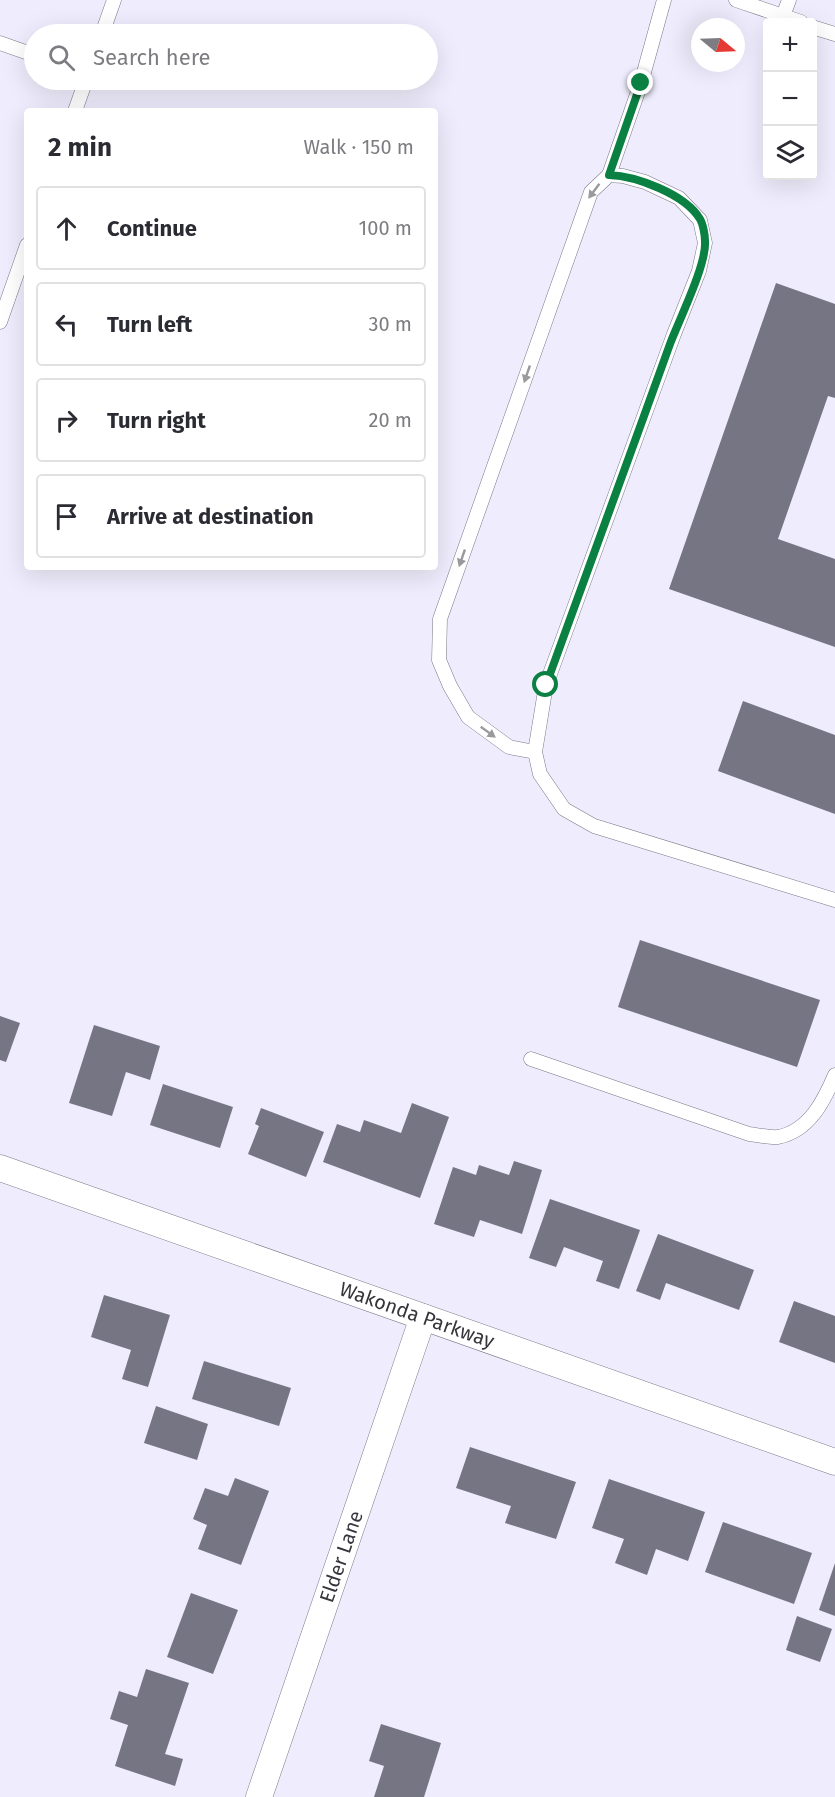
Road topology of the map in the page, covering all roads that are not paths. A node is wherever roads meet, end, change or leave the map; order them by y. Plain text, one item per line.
1 (114, 0) edge
2 (664, 0) edge
3 (736, 0) edge
4 (789, 0) edge
5 (783, 16) junction
6 (789, 18) edge
7 (106, 24) edge
8 (817, 28) edge
9 (835, 34) edge
10 (0, 43) edge
11 (24, 51) edge
12 (82, 90) edge
13 (76, 108) edge
14 (609, 175) junction
15 (24, 254) edge
16 (0, 322) edge
17 (535, 752) junction
18 (835, 900) edge
19 (531, 1059) dead end
20 (835, 1075) edge
21 (0, 1168) edge
22 (423, 1317) junction
23 (835, 1462) edge
24 (259, 1797) edge

1 - 7 lane
2 - 14 lane
3 - 5 lane
4 - 5 lane
5 - 6 lane
8 - 9 lane
10 - 11 lane
12 - 13 lane
14 -> 17 lane
14 - 17 lane
15 - 16 lane
17 - 18 lane
19 - 20 lane
21 - 22 street, Wakonda Parkway
22 - 23 street, Wakonda Parkway
22 - 24 street, Elder Lane

